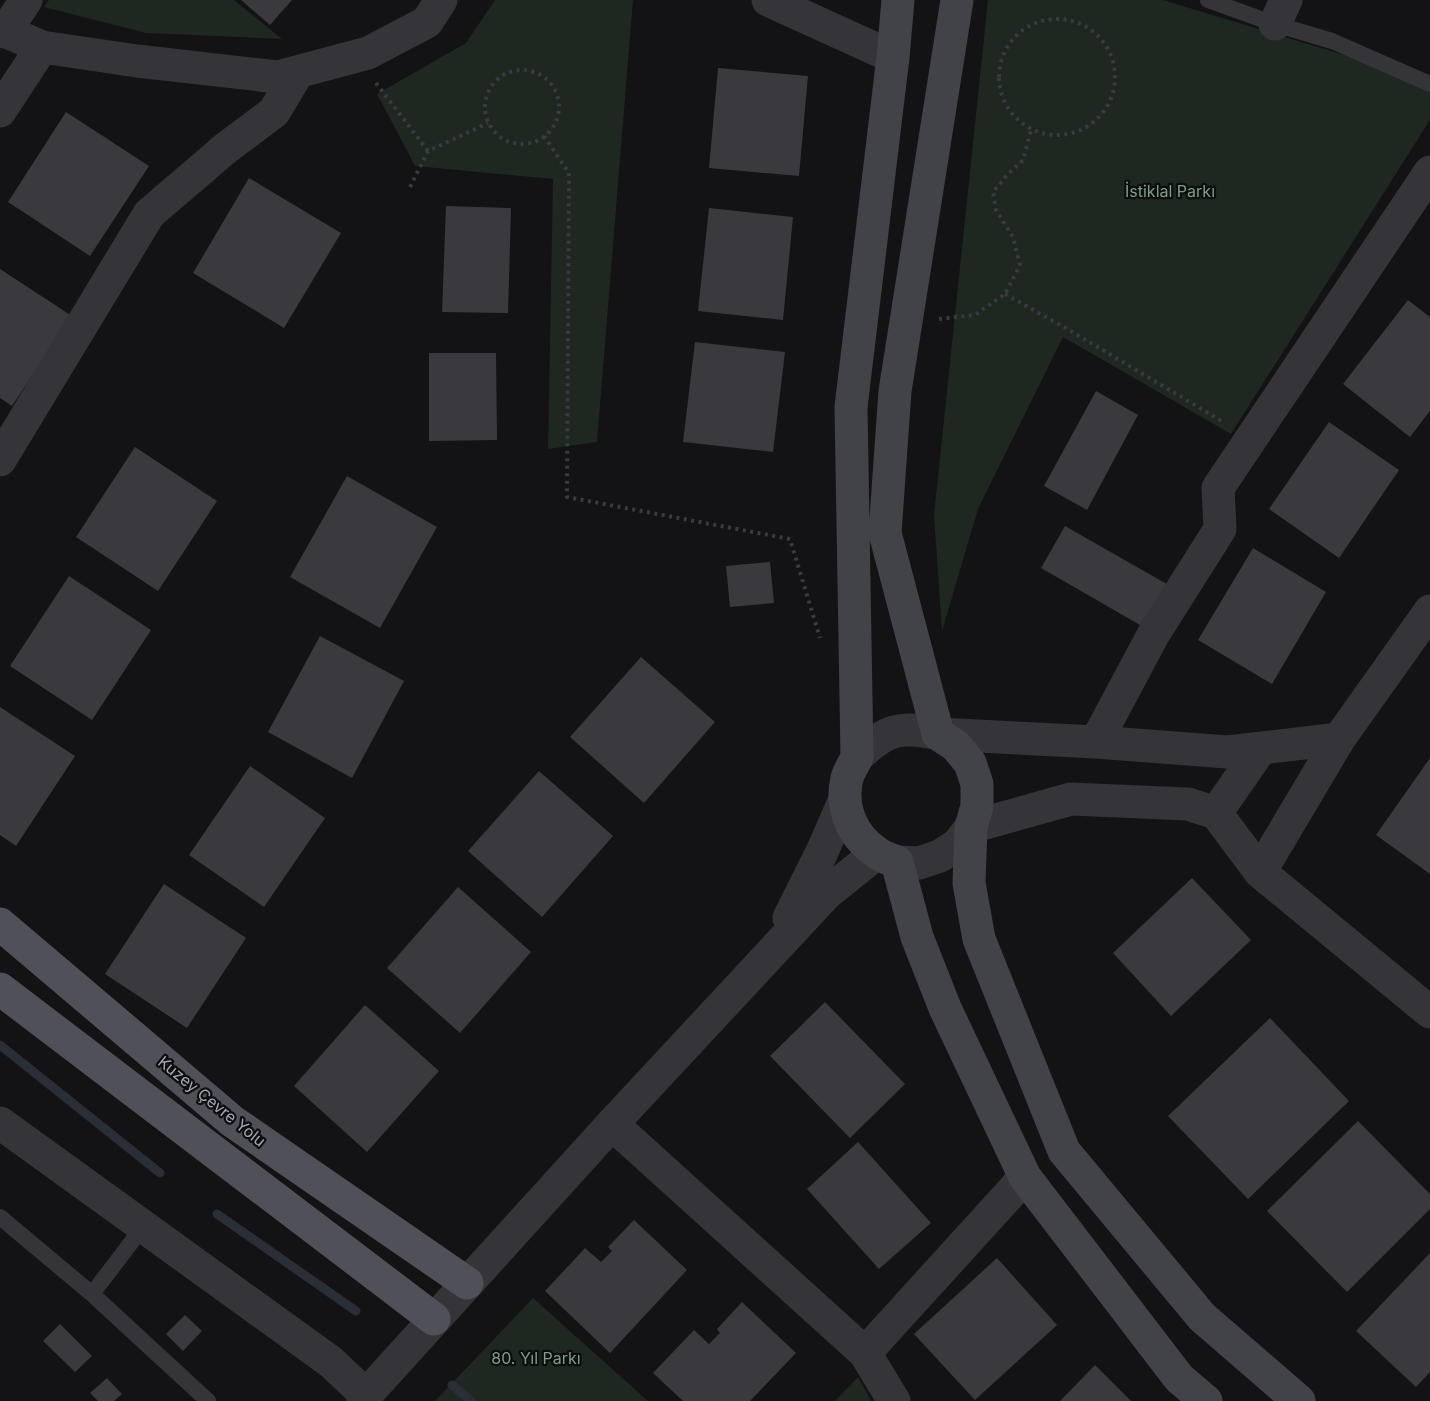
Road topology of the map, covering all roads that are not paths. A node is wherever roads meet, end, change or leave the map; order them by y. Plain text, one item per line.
1 (26, 0) edge
2 (441, 0) edge
3 (768, 0) edge
4 (898, 0) edge
5 (957, 0) edge
6 (1208, 0) edge
7 (1280, 12) edge
8 (2, 30) edge
9 (42, 47) junction
10 (893, 57) junction
11 (297, 72) junction
12 (1430, 84) edge
13 (0, 111) edge
14 (1430, 172) edge
15 (0, 460) edge
16 (1430, 611) edge
17 (938, 734) junction
18 (1339, 739) junction
19 (1096, 742) junction
20 (1261, 748) junction
21 (857, 757) junction
22 (844, 799) junction
23 (1216, 813) junction
24 (971, 826) junction
25 (887, 858) junction
26 (1260, 872) junction
27 (0, 924) edge
28 (772, 952) junction
29 (0, 989) edge
30 (1430, 1012) edge
31 (0, 1123) edge
32 (612, 1124) junction
33 (1024, 1177) junction
34 (0, 1216) edge
35 (143, 1227) junction
36 (467, 1283) junction
37 (93, 1294) junction
38 (434, 1319) junction
39 (865, 1353) junction
40 (364, 1398) edge
41 (208, 1401) edge
42 (894, 1401) edge
43 (1206, 1401) edge
44 (1299, 1401) edge

1 - 8 street
2 - 11 street
3 - 10 street
4 - 10 main road
5 - 17 main road
6 - 7 lane
7 - 12 lane
8 - 9 street
9 - 11 street
9 - 13 street
10 - 21 main road
11 - 15 street
14 - 19 street
16 - 18 street
17 - 19 street
17 - 21 street
17 - 24 main road
18 - 20 street
18 - 26 street
19 - 20 street
20 - 23 street
21 - 22 main road
22 - 25 main road
22 - 28 street
23 - 24 street
23 - 26 street
24 - 25 street
24 - 44 main road
25 - 28 street
25 - 33 main road
26 - 30 street
27 - 36 main road, Kuzey Çevre Yolu
28 - 32 street
29 - 38 main road
31 - 35 street
32 - 36 street
32 - 39 street
33 - 39 street
33 - 43 main road
34 - 37 lane
35 - 37 lane
35 - 40 street
36 - 38 street
37 - 41 lane
38 - 40 street
39 - 42 street

